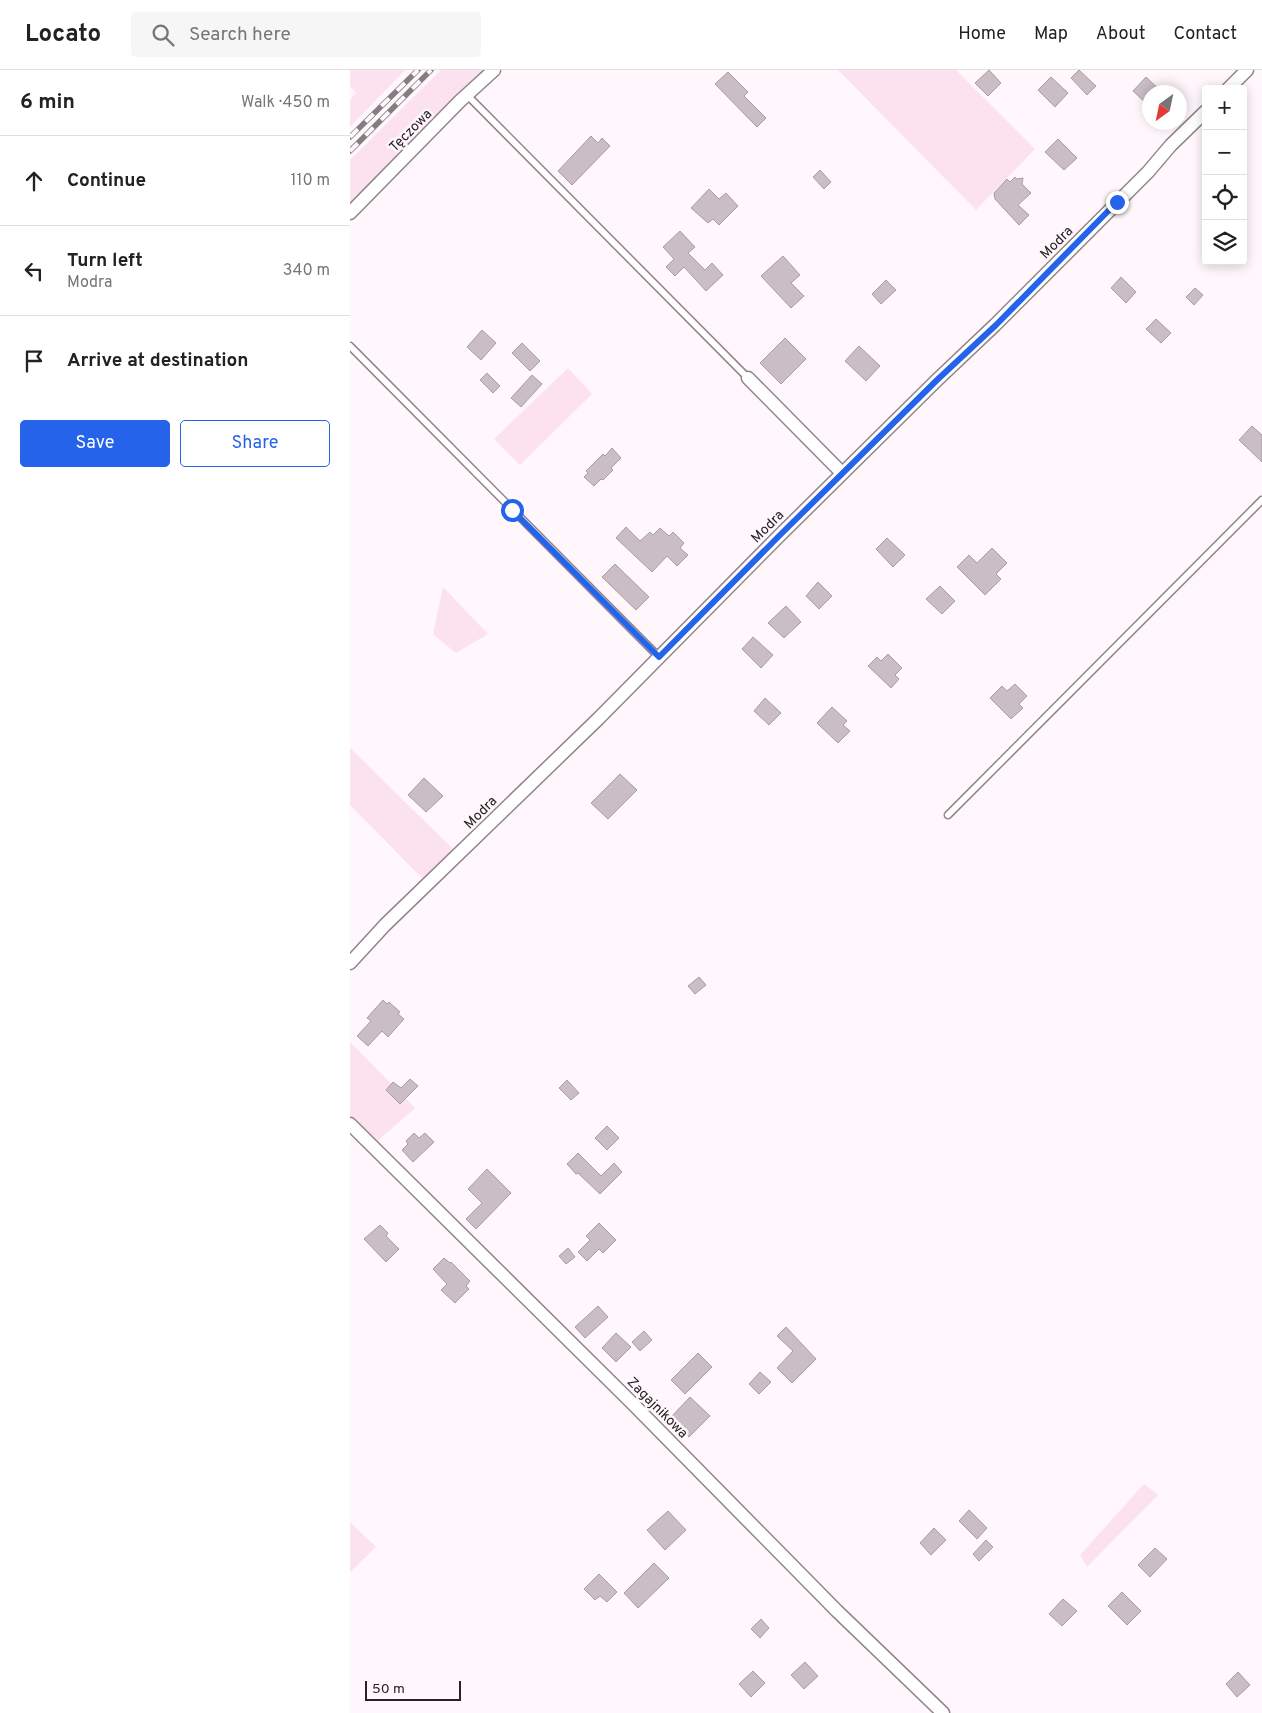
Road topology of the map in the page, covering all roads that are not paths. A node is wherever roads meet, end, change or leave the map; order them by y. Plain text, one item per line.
1 (494, 70) edge
2 (1247, 70) edge
3 (1232, 85) edge
4 (467, 95) junction
5 (1202, 115) edge
6 (350, 213) edge
7 (350, 346) edge
8 (748, 378) joint
9 (842, 473) junction
10 (1262, 500) edge
11 (659, 657) junction
12 (948, 815) dead end
13 (350, 963) edge
14 (350, 1124) edge
15 (943, 1713) edge

1 - 4 street, Tęczowa
2 - 3 street
4 - 6 street, Tęczowa
4 - 8 lane
5 - 9 street, Modra
7 - 11 lane
8 - 9 street
9 - 11 street, Modra
10 - 12 lane
11 - 13 street, Modra
14 - 15 street, Zagajnikowa

